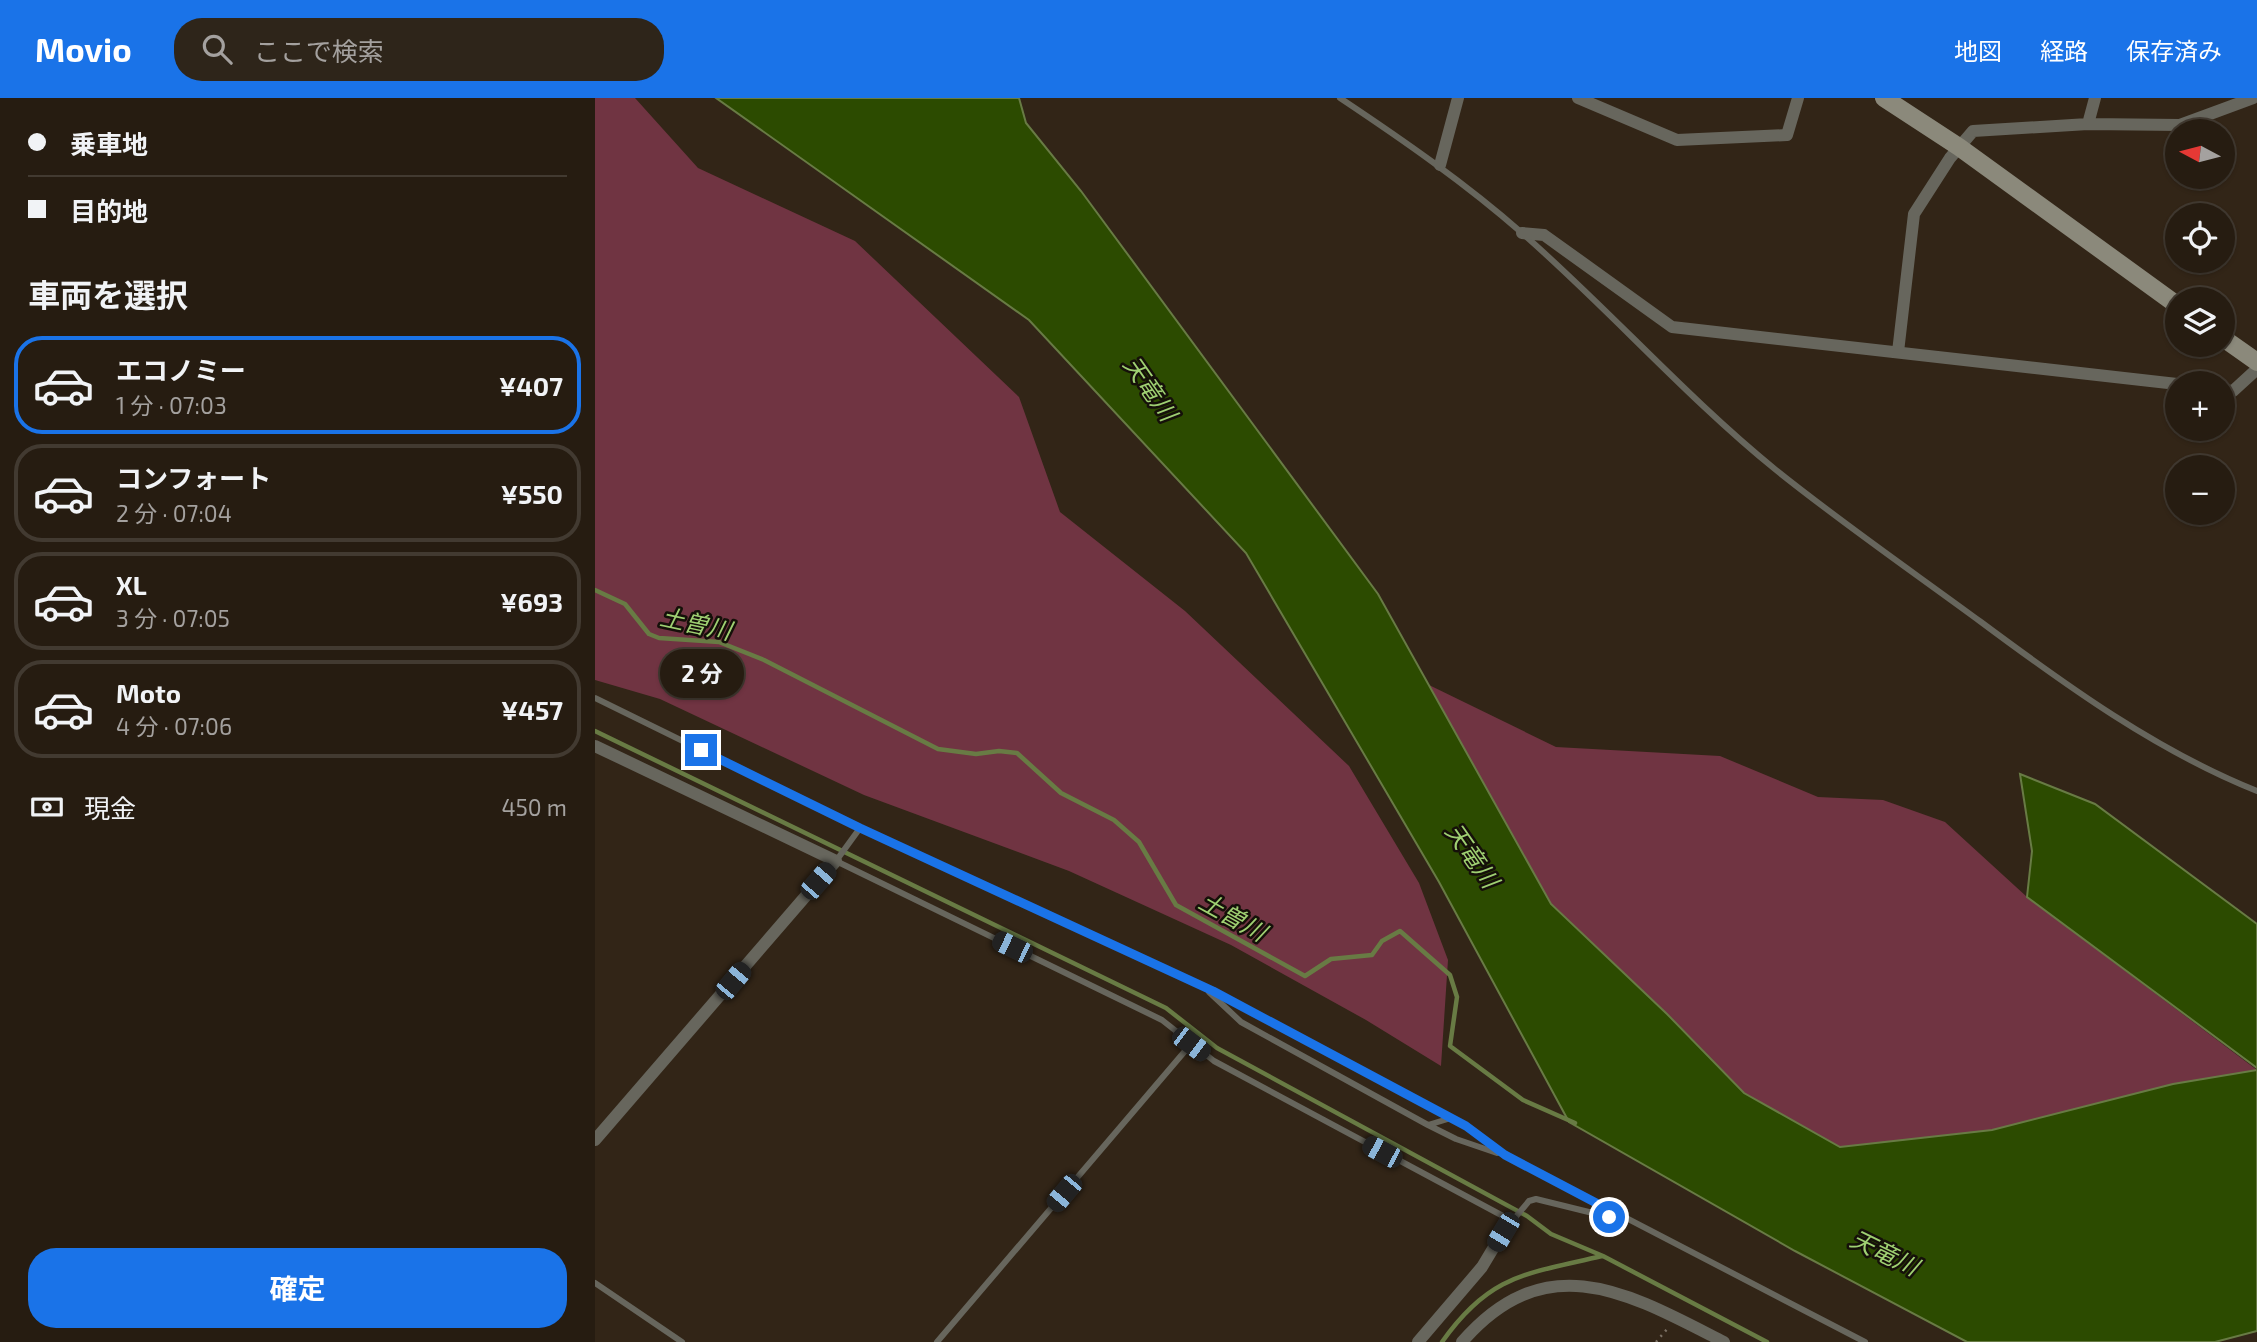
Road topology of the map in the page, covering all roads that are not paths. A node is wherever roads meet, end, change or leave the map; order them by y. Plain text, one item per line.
1 (1340, 98) edge
2 (1458, 98) edge
3 (1578, 98) edge
4 (1798, 98) edge
5 (1884, 98) edge
6 (2095, 98) edge
7 (2253, 98) edge
8 (2088, 124) junction
9 (1959, 147) junction
10 (1440, 165) junction
11 (1522, 233) junction
12 (2165, 296) edge
13 (2235, 346) edge
14 (1898, 352) junction
15 (2257, 362) edge
16 (2257, 369) edge
17 (2165, 383) edge
18 (2235, 389) edge
19 (595, 698) edge
20 (595, 746) edge
21 (2257, 791) edge
22 (860, 828) junction
23 (837, 859) junction
24 (1205, 988) junction
25 (1191, 1044) junction
26 (1451, 1118) junction
27 (1428, 1125) junction
28 (595, 1140) edge
29 (1505, 1155) junction
30 (1619, 1215) junction
31 (1503, 1232) junction
32 (595, 1283) edge
33 (1862, 1341) edge
34 (682, 1342) edge
35 (937, 1342) edge
36 (1418, 1342) edge
37 (1462, 1342) edge
38 (1724, 1342) edge

1 - 10 lane
2 - 10 street
3 - 4 street
5 - 9 street
6 - 8 street
7 - 8 street
8 - 9 street
9 - 12 street
9 - 14 street
10 - 11 lane
11 - 14 street
11 - 21 lane
13 - 15 street
14 - 17 street
16 - 18 street
19 - 22 lane
20 - 23 street
22 - 23 lane
22 - 24 lane
23 - 25 lane
23 - 28 street
24 - 26 lane
24 - 27 lane
25 - 31 lane
25 - 35 lane
26 - 27 lane
26 - 29 lane
27 - 29 lane
29 - 30 lane
30 - 31 lane
30 - 33 lane
31 - 36 street
32 - 34 lane
37 - 38 street

